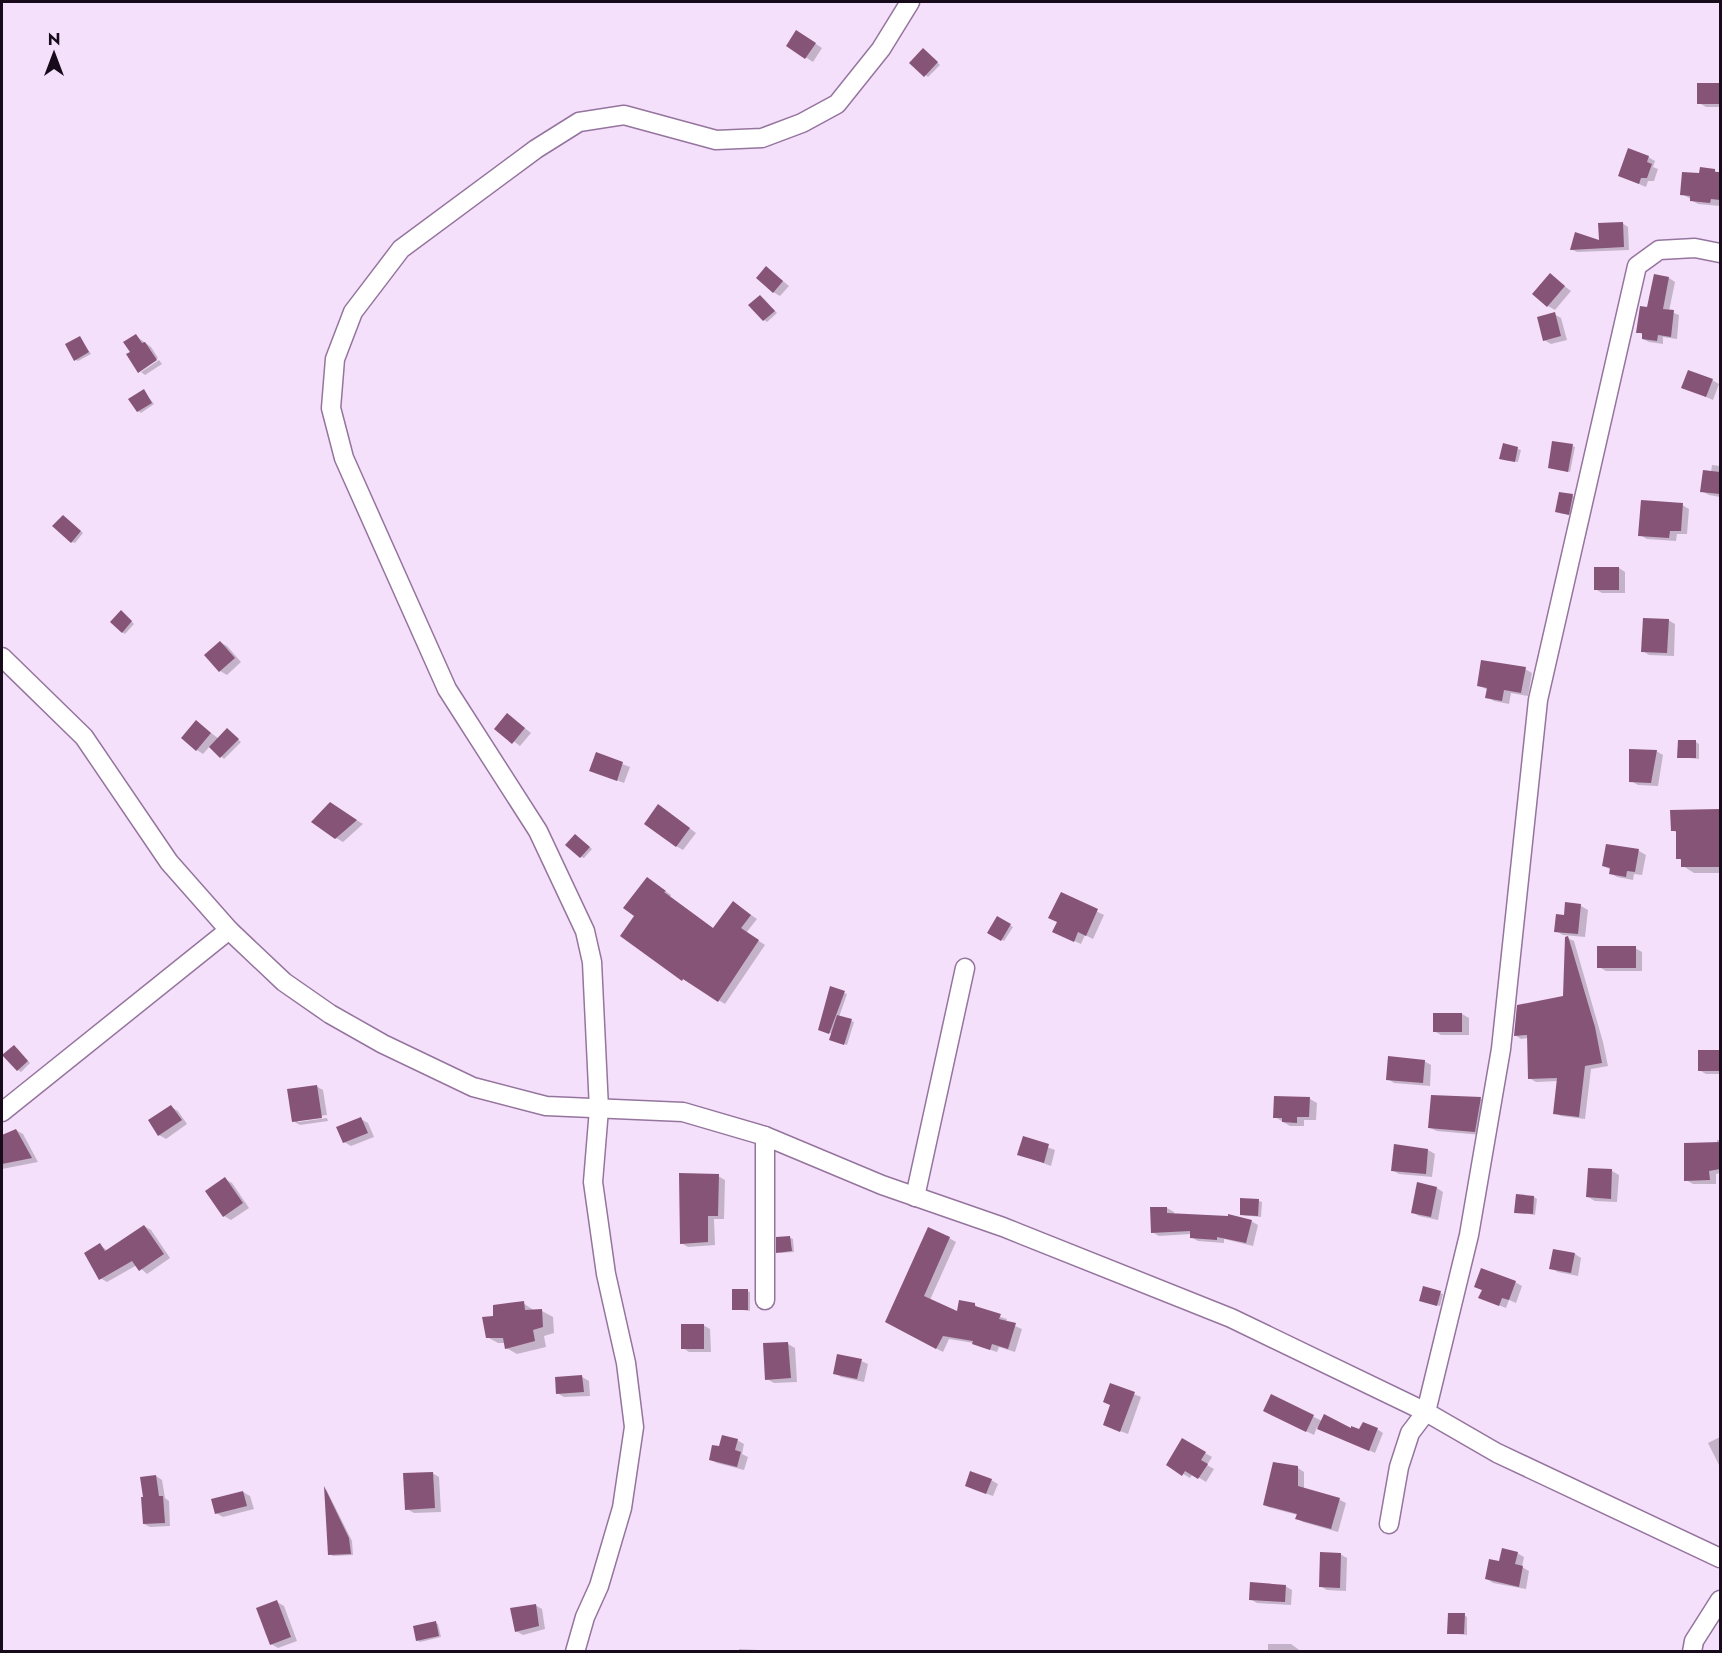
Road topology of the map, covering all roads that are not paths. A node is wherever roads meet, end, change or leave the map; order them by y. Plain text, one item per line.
1 (910, 2) edge
2 (1720, 253) edge
3 (2, 657) edge
4 (229, 930) junction
5 (965, 968) dead end
6 (599, 1109) junction
7 (2, 1112) edge
8 (765, 1136) junction
9 (915, 1197) junction
10 (765, 1300) dead end
11 (1425, 1412) junction
12 (1389, 1524) dead end
13 (1720, 1558) edge
14 (1720, 1600) edge
15 (575, 1652) edge
16 (1692, 1652) edge

1 - 6 street
2 - 11 street
3 - 4 street
4 - 6 street
4 - 7 street
5 - 9 street
6 - 8 street
6 - 15 street
8 - 9 street
8 - 10 street
9 - 11 street
11 - 12 street
11 - 13 street
14 - 16 street

